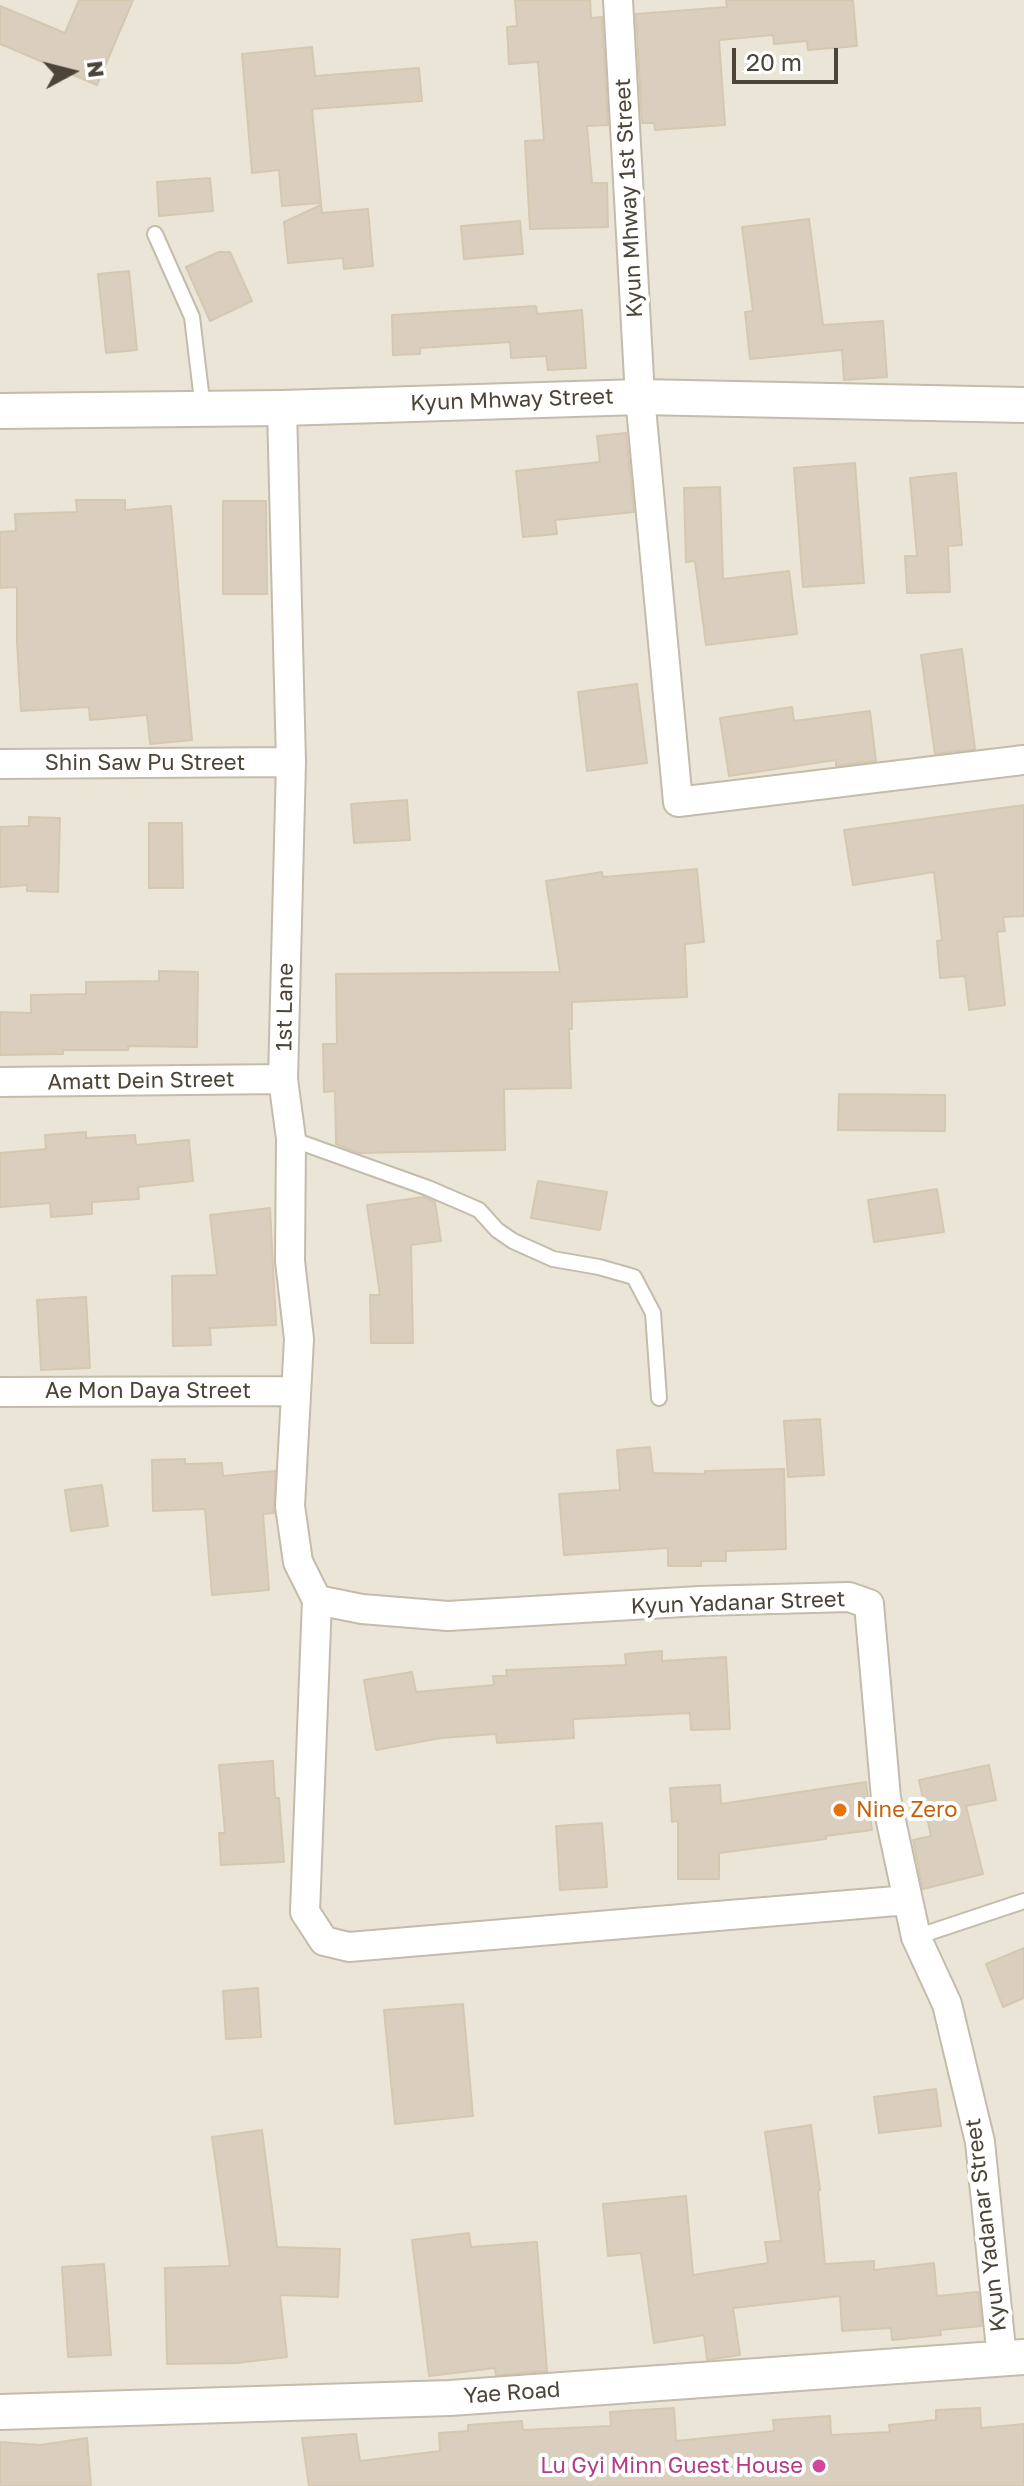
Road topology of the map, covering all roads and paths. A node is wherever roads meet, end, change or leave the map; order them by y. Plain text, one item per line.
1 (618, 0) edge
2 (155, 234) dead end
3 (640, 397) junction
4 (1024, 405) edge
5 (282, 408) junction
6 (203, 409) junction
7 (0, 411) edge
8 (1024, 760) edge
9 (291, 762) junction
10 (0, 764) edge
11 (283, 1079) junction
12 (0, 1082) edge
13 (291, 1139) junction
14 (296, 1391) junction
15 (0, 1392) edge
16 (659, 1398) dead end
17 (317, 1600) junction
18 (908, 1900) junction
19 (1024, 1901) edge
20 (916, 1937) junction
21 (1013, 2358) edge
22 (0, 2412) edge

1 - 3 street, Kyun Mhway 1st Street
2 - 6 lane
3 - 4 street, Kyun Mhway Street
3 - 5 street, Kyun Mhway Street
3 - 8 street, Kyun Mhway 1st Street
5 - 6 street, Kyun Mhway Street
5 - 9 street, 1st Lane
6 - 7 street, Kyun Mhway Street
9 - 10 street, Shin Saw Pu Street
9 - 11 street, 1st Lane
11 - 12 street, Amatt Dein Street
11 - 13 street, 1st Lane
13 - 14 street, 1st Lane
13 - 16 lane
14 - 15 street, Ae Mon Daya Street
14 - 17 street, 1st Lane
17 - 18 street, Kyun Yadanar Street
17 - 18 street
18 - 20 street, Kyun Yadanar Street
19 - 20 lane
20 - 21 street, Kyun Yadanar Street
21 - 22 street, Yae Road

